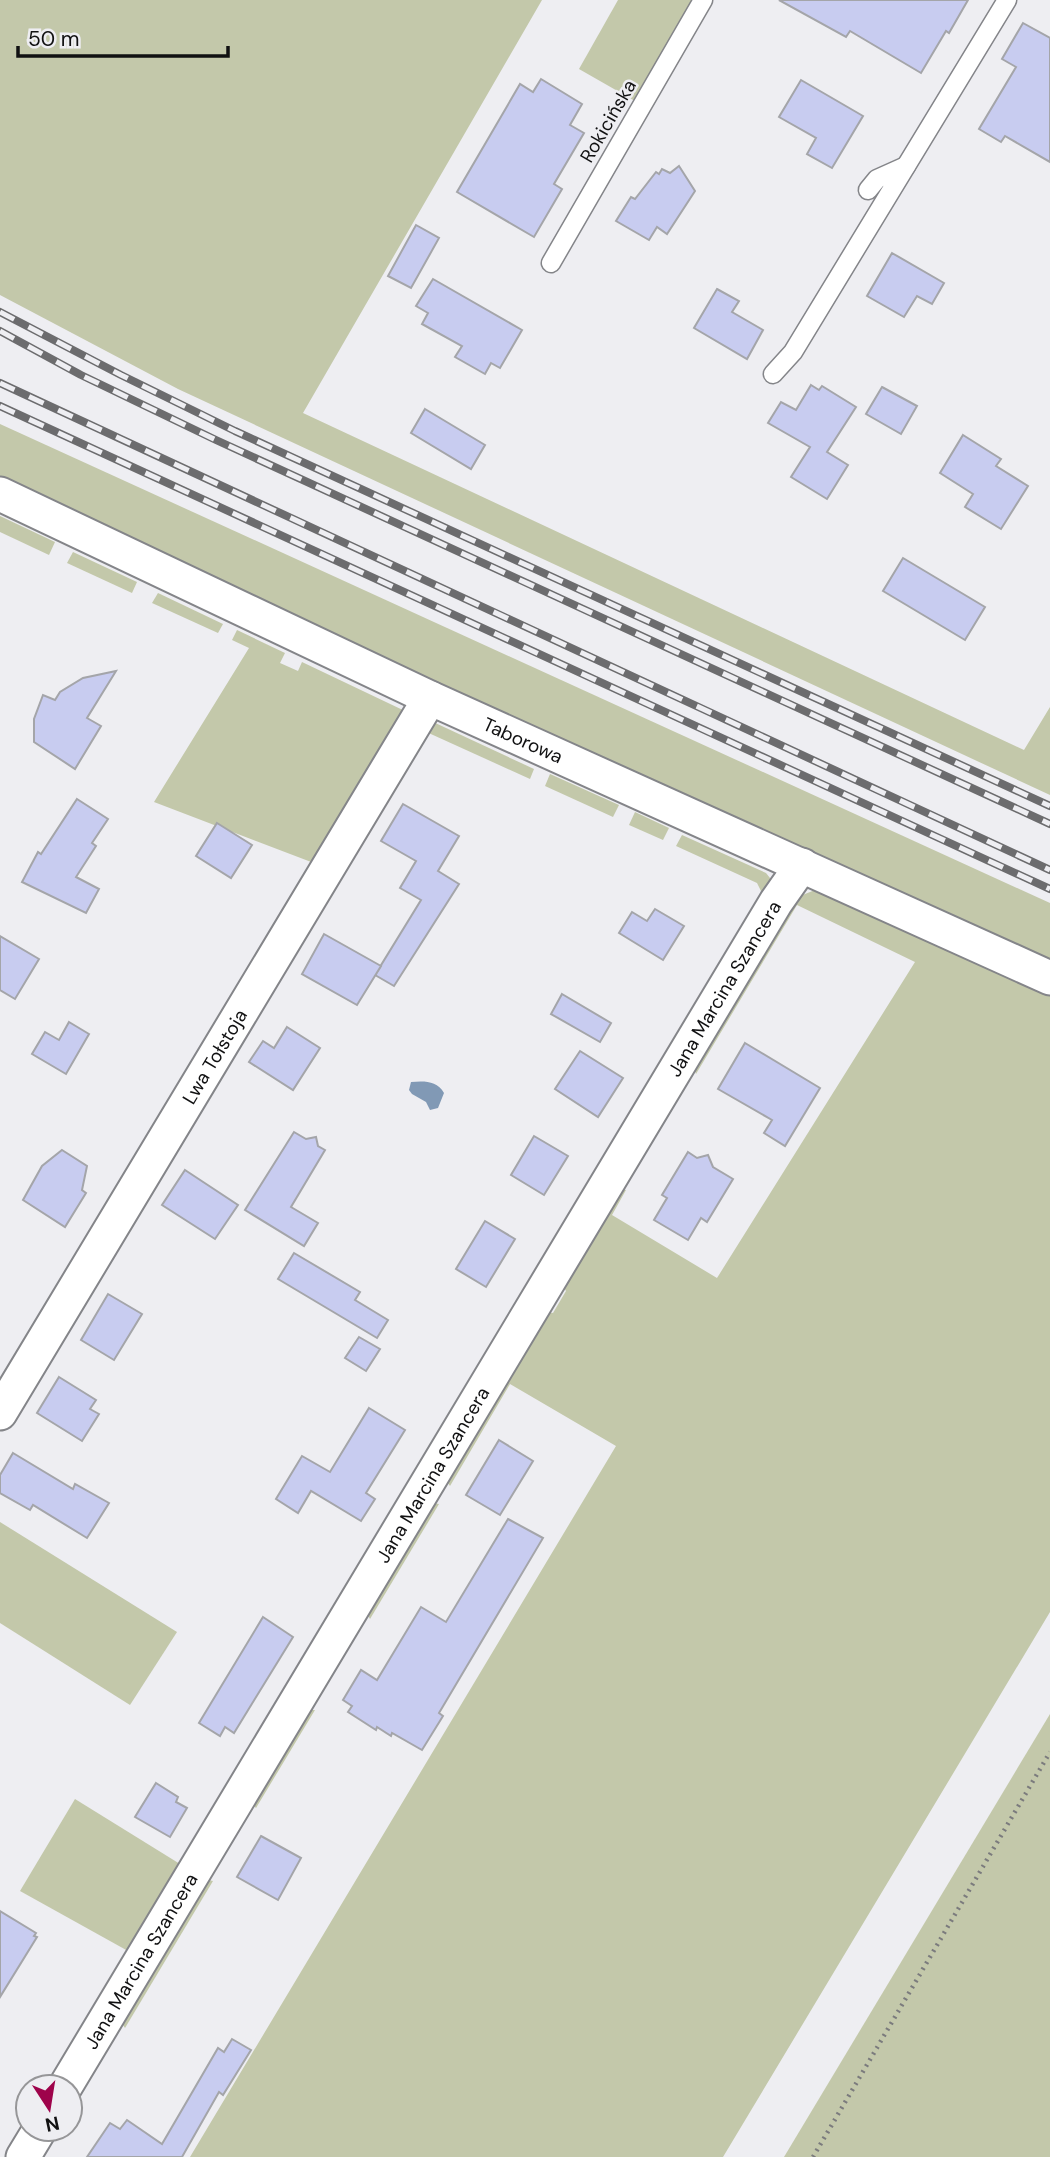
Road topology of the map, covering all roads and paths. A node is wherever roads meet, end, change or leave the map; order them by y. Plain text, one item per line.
1 (703, 0) edge
2 (1007, 0) edge
3 (906, 166) junction
4 (868, 190) dead end
5 (551, 263) dead end
6 (773, 374) dead end
7 (0, 494) edge
8 (430, 698) junction
9 (802, 865) junction
10 (1050, 978) edge
11 (0, 1413) edge
12 (1050, 1752) edge
13 (73, 2073) edge
14 (813, 2157) edge

1 - 5 lane, Rokicińska
2 - 3 lane
3 - 4 lane
3 - 6 lane
7 - 8 street, Taborowa
8 - 9 street, Taborowa
8 - 11 street, Lwa Tołstoja
9 - 10 street, Taborowa
9 - 13 street, Jana Marcina Szancera
12 - 14 path

